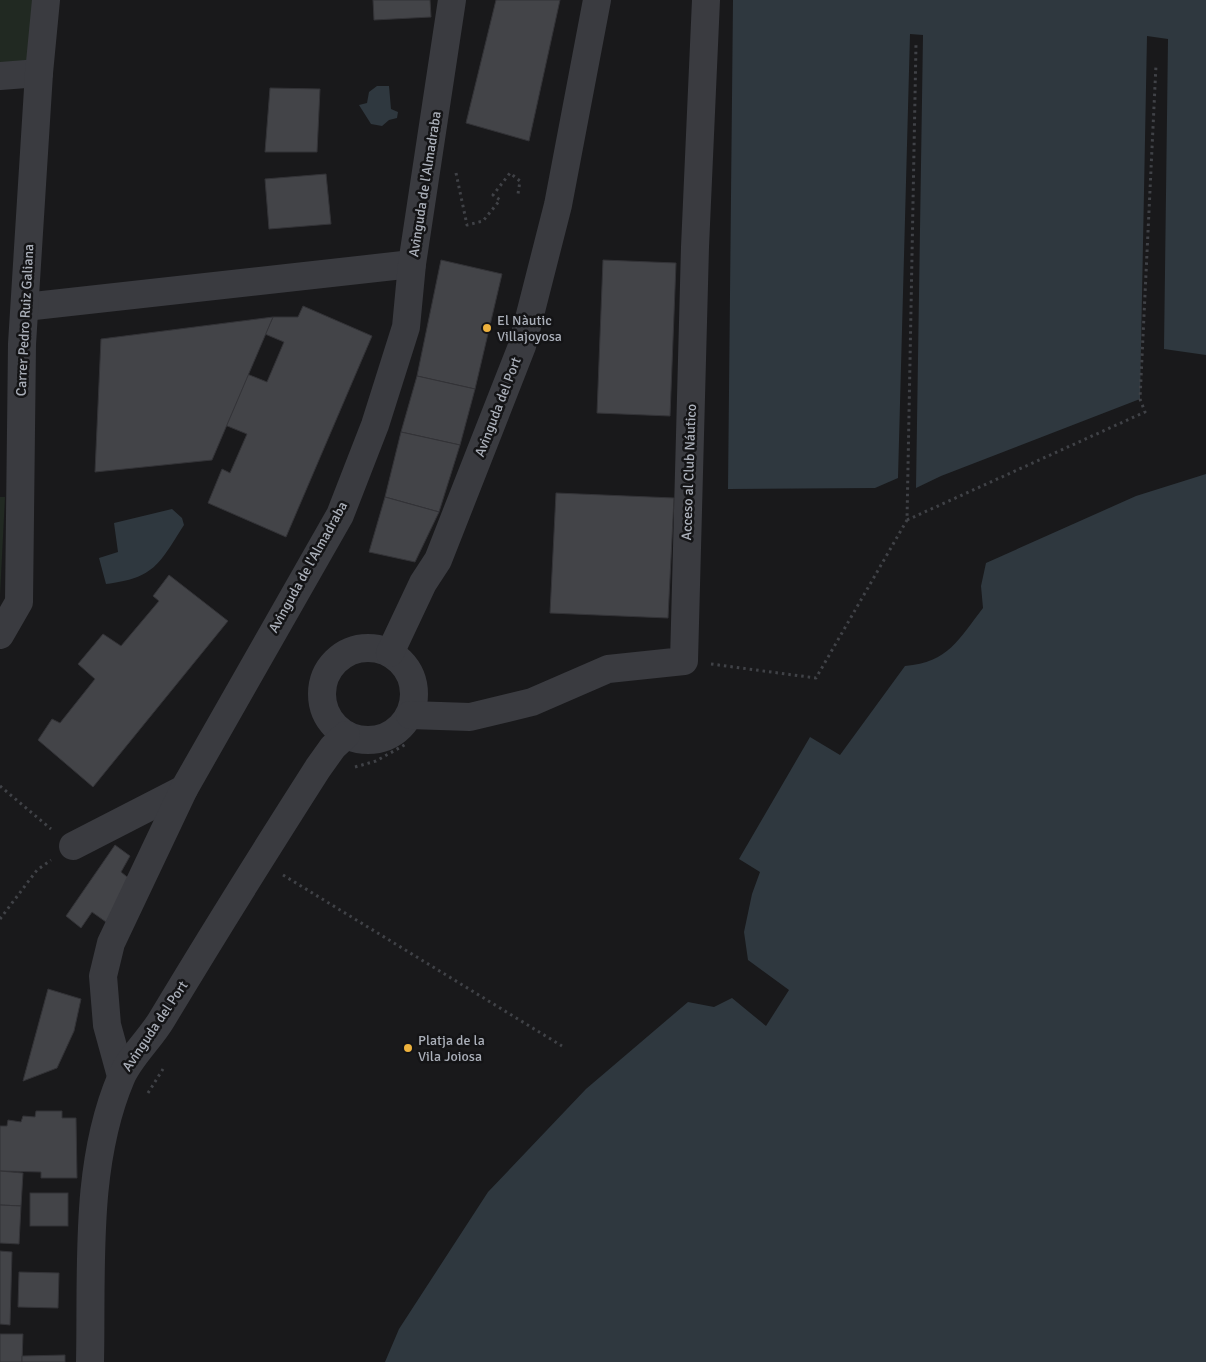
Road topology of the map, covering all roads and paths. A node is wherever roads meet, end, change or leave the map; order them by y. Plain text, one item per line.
1 (46, 0) edge
2 (452, 0) edge
3 (597, 0) edge
4 (706, 0) edge
5 (916, 44) dead end
6 (1156, 65) dead end
7 (39, 73) junction
8 (0, 76) edge
9 (455, 166) dead end
10 (518, 194) dead end
11 (412, 264) junction
12 (25, 307) junction
13 (907, 520) junction
14 (0, 635) edge
15 (390, 653) junction
16 (684, 661) junction
17 (412, 727) junction
18 (346, 735) junction
19 (348, 772) dead end
20 (0, 786) edge
21 (184, 789) junction
22 (73, 846) junction
23 (276, 882) dead end
24 (0, 919) edge
25 (562, 1046) dead end
26 (168, 1061) dead end
27 (121, 1076) junction
28 (147, 1095) dead end
29 (90, 1362) edge

1 - 7 street, Carrer Pedro Ruiz Galiana
2 - 11 street, Avinguda de l'Almadraba
3 - 15 street, Avinguda del Port
4 - 16 street, Acceso al Club Náutico
5 - 13 path
6 - 13 path
7 - 8 street
7 - 12 street, Carrer Pedro Ruiz Galiana
9 - 10 path
11 - 12 street
11 - 21 street, Avinguda de l'Almadraba
12 - 14 street, Carrer Pedro Ruiz Galiana
13 - 16 path
15 - 17 street
15 - 18 street
16 - 17 street
17 - 18 street
17 - 19 path
18 - 27 street, Avinguda del Port
20 - 22 path
21 - 22 street
21 - 27 street, Avinguda de l'Almadraba
22 - 24 path
23 - 25 path
26 - 28 path
27 - 29 street, Avinguda del Port

